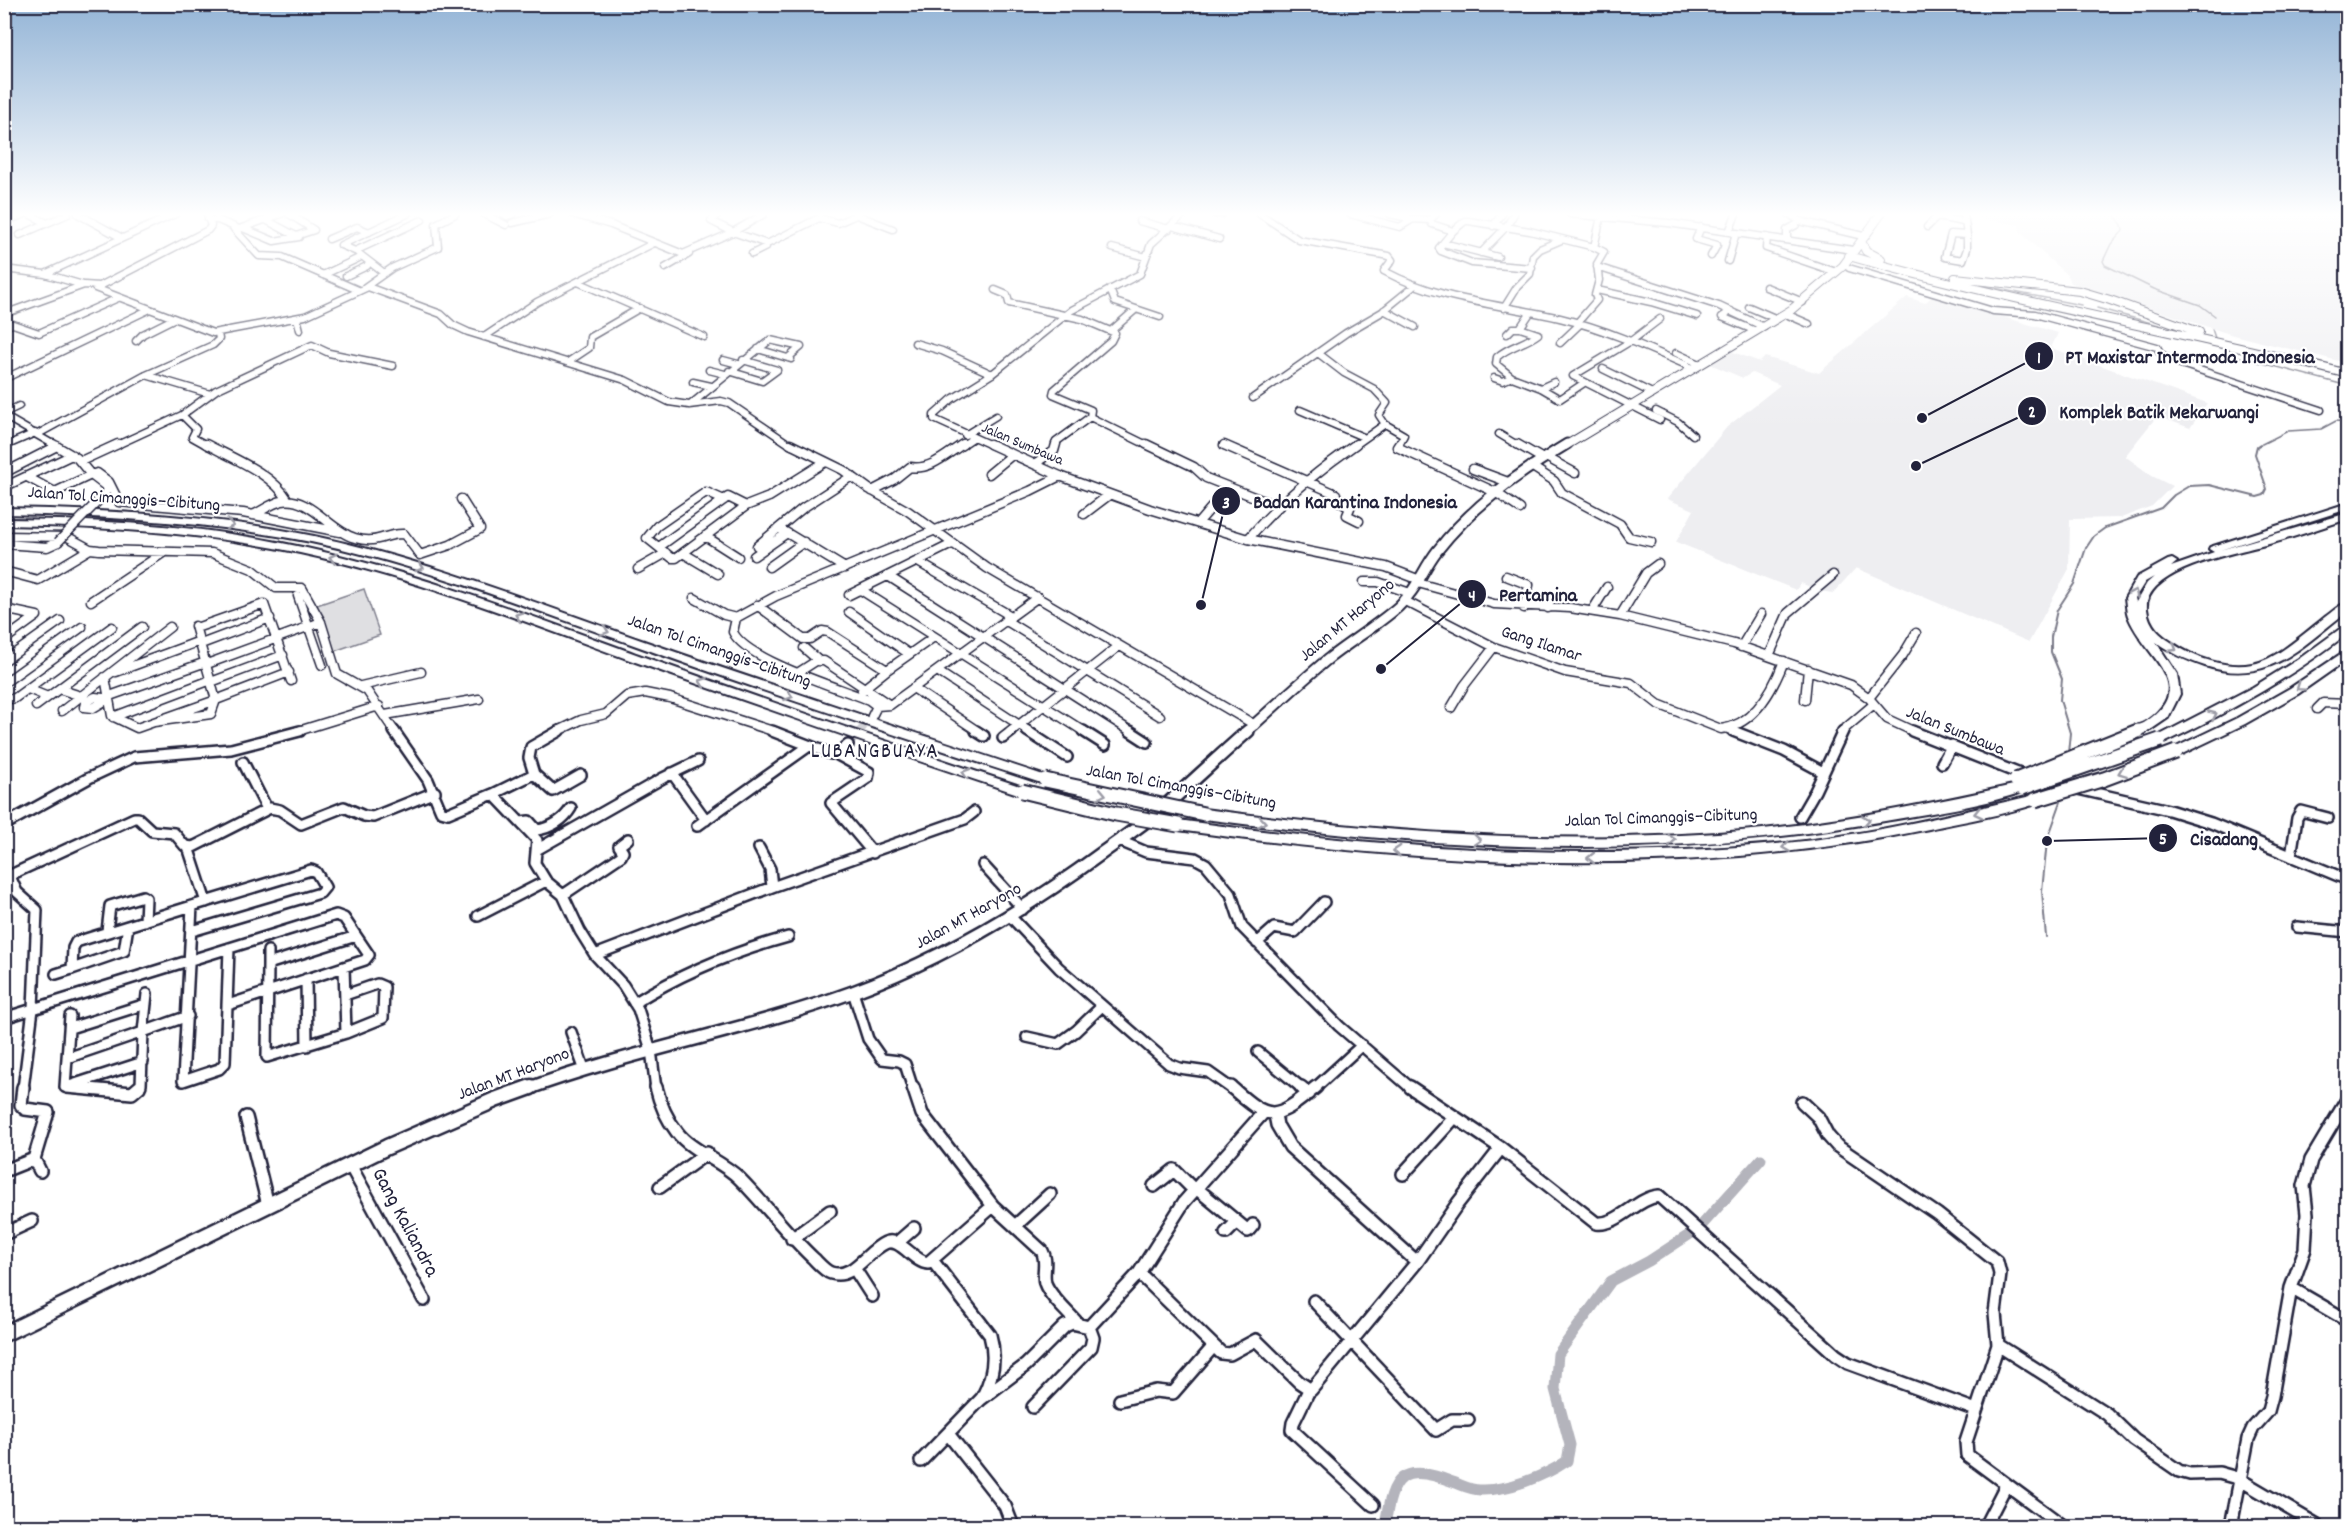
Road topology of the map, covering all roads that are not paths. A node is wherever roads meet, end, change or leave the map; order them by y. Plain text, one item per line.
1 (83, 285) edge
2 (86, 285) edge
3 (100, 285) edge
4 (354, 285) edge
5 (365, 285) edge
6 (571, 285) edge
7 (586, 285) edge
8 (1117, 285) edge
9 (1518, 285) edge
10 (1598, 285) edge
11 (1653, 285) edge
12 (1820, 285) edge
13 (1830, 285) edge
14 (1907, 285) edge
15 (1971, 285) edge
16 (2048, 285) edge
17 (1414, 286) joint
18 (1766, 287) dead end
19 (95, 288) junction
20 (361, 288) junction
21 (1110, 289) junction
22 (994, 290) dead end
23 (1597, 290) junction
24 (118, 298) junction
25 (1806, 298) junction
26 (1749, 307) dead end
27 (2131, 307) junction
28 (640, 308) junction
29 (1504, 308) junction
30 (150, 309) junction
31 (1135, 310) junction
32 (1384, 310) junction
33 (1731, 311) junction
34 (1530, 313) junction
35 (4, 314) edge
36 (1065, 315) junction
37 (1697, 316) dead end
38 (1781, 316) junction
39 (1160, 317) dead end
40 (297, 318) junction
41 (173, 319) junction
42 (1660, 319) dead end
43 (1579, 323) junction
44 (1809, 324) dead end
45 (2139, 325) junction
46 (4, 326) edge
47 (1415, 327) dead end
48 (1521, 328) junction
49 (1760, 329) junction
50 (300, 330) dead end
51 (1112, 330) junction
52 (218, 333) junction
53 (1507, 334) dead end
54 (2195, 334) junction
55 (484, 337) junction
56 (704, 337) dead end
57 (2158, 338) dead end
58 (136, 341) dead end
59 (1631, 341) junction
60 (2230, 343) junction
61 (915, 344) dead end
62 (1560, 344) dead end
63 (2157, 347) junction
64 (758, 349) junction
65 (1318, 353) junction
66 (1676, 353) dead end
67 (723, 360) dead end
68 (568, 362) junction
69 (741, 362) junction
70 (393, 366) dead end
71 (1696, 366) junction
72 (1604, 369) dead end
73 (2348, 369) edge
74 (709, 370) dead end
75 (727, 373) junction
76 (992, 374) junction
77 (2348, 374) edge
78 (146, 375) junction
79 (1512, 377) junction
80 (1494, 378) dead end
81 (4, 380) edge
82 (693, 381) dead end
83 (1554, 382) dead end
84 (1584, 383) junction
85 (711, 386) junction
86 (1542, 391) junction
87 (1652, 393) junction
88 (210, 394) junction
89 (1253, 398) dead end
90 (1634, 404) junction
91 (689, 405) junction
92 (19, 406) dead end
93 (1300, 410) dead end
94 (2321, 410) dead end
95 (4, 414) edge
96 (182, 415) junction
97 (996, 416) dead end
98 (1090, 417) junction
99 (1660, 420) dead end
100 (1385, 424) junction
101 (37, 434) junction
102 (1499, 434) dead end
103 (965, 435) junction
104 (1693, 435) dead end
105 (1363, 437) junction
106 (973, 438) junction
107 (1224, 445) dead end
108 (4, 446) edge
109 (57, 446) junction
110 (1012, 454) junction
111 (72, 455) junction
112 (1544, 458) junction
113 (81, 462) junction
114 (825, 462) junction
115 (1034, 464) junction
116 (1531, 466) junction
117 (1473, 469) dead end
118 (4, 473) edge
119 (1575, 473) dead end
120 (989, 474) dead end
121 (92, 475) junction
122 (852, 476) junction
123 (1060, 476) junction
124 (27, 477) junction
125 (1306, 481) junction
126 (1508, 482) junction
127 (4, 487) edge
128 (1228, 488) junction
129 (872, 491) junction
130 (1496, 492) junction
131 (1109, 495) junction
132 (461, 498) dead end
133 (724, 500) junction
134 (288, 501) junction
135 (746, 506) junction
136 (1277, 506) junction
137 (2348, 506) edge
138 (1520, 509) dead end
139 (4, 511) edge
140 (1084, 514) dead end
141 (253, 515) junction
142 (2348, 516) edge
143 (1359, 521) dead end
144 (4, 522) edge
145 (1199, 522) junction
146 (934, 530) junction
147 (340, 532) junction
148 (4, 536) edge
149 (705, 536) junction
150 (1248, 539) junction
151 (804, 542) junction
152 (1651, 542) dead end
153 (4, 544) edge
154 (952, 544) junction
155 (757, 546) dead end
156 (659, 547) junction
157 (90, 549) junction
158 (164, 552) junction
159 (666, 553) junction
160 (683, 553) junction
161 (738, 556) dead end
162 (754, 556) dead end
163 (918, 562) junction
164 (1658, 564) dead end
165 (769, 567) dead end
166 (845, 568) junction
167 (638, 569) dead end
168 (4, 572) edge
169 (718, 574) dead end
170 (1833, 575) dead end
171 (888, 576) junction
172 (1506, 576) dead end
173 (1364, 582) dead end
174 (1419, 582) junction
175 (1606, 587) dead end
176 (299, 590) junction
177 (861, 590) junction
178 (849, 595) dead end
179 (1038, 597) junction
180 (1407, 597) junction
181 (694, 598) dead end
182 (1550, 598) dead end
183 (91, 601) dead end
184 (757, 604) junction
185 (2348, 605) edge
186 (1524, 608) junction
187 (1548, 608) junction
188 (4, 609) edge
189 (1592, 611) junction
190 (849, 612) dead end
191 (1761, 614) dead end
192 (1620, 616) junction
193 (270, 618) junction
194 (736, 618) junction
195 (1008, 618) junction
196 (60, 621) dead end
197 (321, 622) junction
198 (310, 626) junction
199 (82, 627) dead end
200 (112, 627) dead end
201 (142, 627) dead end
202 (170, 627) dead end
203 (2348, 627) edge
204 (1916, 633) dead end
205 (934, 637) junction
206 (984, 637) junction
207 (278, 638) junction
208 (4, 640) edge
209 (201, 642) junction
210 (1119, 646) junction
211 (1741, 646) junction
212 (1494, 647) junction
213 (804, 648) dead end
214 (961, 653) junction
215 (2348, 653) edge
216 (909, 654) junction
217 (283, 655) junction
218 (1769, 656) junction
219 (4, 661) edge
220 (819, 661) junction
221 (1784, 661) junction
222 (207, 663) junction
223 (322, 665) dead end
224 (1808, 669) junction
225 (887, 670) junction
226 (937, 671) junction
227 (1087, 671) junction
228 (421, 672) dead end
229 (799, 672) junction
230 (107, 676) junction
231 (211, 681) junction
232 (4, 683) edge
233 (361, 686) junction
234 (865, 688) junction
235 (913, 688) junction
236 (28, 689) junction
237 (59, 689) junction
238 (1066, 690) junction
239 (856, 695) junction
240 (48, 697) junction
241 (85, 698) junction
242 (106, 698) junction
243 (479, 699) dead end
244 (4, 700) edge
245 (216, 700) junction
246 (1805, 700) dead end
247 (1872, 701) junction
248 (2348, 704) edge
249 (890, 705) junction
250 (36, 706) dead end
251 (379, 706) junction
252 (877, 706) junction
253 (1044, 707) junction
254 (1451, 708) dead end
255 (2317, 710) dead end
256 (62, 711) dead end
257 (385, 715) junction
258 (872, 716) tunnel mouth
259 (1160, 716) dead end
260 (113, 717) junction
261 (1020, 725) junction
262 (1255, 725) junction
263 (1728, 729) junction
264 (984, 736) dead end
265 (1003, 738) dead end
266 (1147, 742) dead end
267 (848, 745) tunnel mouth
268 (1105, 745) dead end
269 (1952, 745) junction
270 (809, 746) junction
271 (836, 754) junction
272 (1067, 757) dead end
273 (698, 761) dead end
274 (243, 762) dead end
275 (1942, 763) dead end
276 (1823, 772) junction
277 (672, 773) junction
278 (534, 774) junction
279 (581, 775) dead end
280 (2019, 784) junction
281 (435, 792) junction
282 (493, 794) junction
283 (571, 808) dead end
284 (267, 809) junction
285 (974, 812) dead end
286 (1800, 817) dead end
287 (2328, 818) dead end
288 (706, 820) junction
289 (520, 822) junction
290 (4, 825) edge
291 (697, 826) dead end
292 (628, 839) dead end
293 (1120, 841) junction
294 (188, 847) junction
295 (759, 848) dead end
296 (538, 849) junction
297 (873, 853) junction
298 (2291, 856) junction
299 (983, 865) dead end
300 (7, 877) edge
301 (2348, 880) edge
302 (546, 881) junction
303 (772, 887) junction
304 (563, 895) junction
305 (206, 902) junction
306 (1324, 902) dead end
307 (192, 906) junction
308 (1023, 909) junction
309 (478, 916) dead end
310 (1010, 916) junction
311 (145, 921) junction
312 (128, 926) junction
313 (2297, 927) dead end
314 (108, 931) junction
315 (192, 931) junction
316 (2348, 932) edge
317 (356, 936) junction
318 (788, 937) dead end
319 (1257, 943) junction
320 (230, 948) junction
321 (268, 951) dead end
322 (595, 955) junction
323 (191, 959) junction
324 (268, 964) junction
325 (344, 967) junction
326 (72, 969) junction
327 (56, 974) dead end
328 (306, 979) junction
329 (267, 992) junction
330 (853, 992) junction
331 (345, 995) junction
332 (634, 1003) junction
333 (228, 1005) junction
334 (1102, 1006) junction
335 (33, 1009) junction
336 (70, 1016) dead end
337 (188, 1016) junction
338 (4, 1018) edge
339 (70, 1028) junction
340 (145, 1032) junction
341 (571, 1032) dead end
342 (346, 1033) junction
343 (1027, 1037) dead end
344 (1362, 1045) junction
345 (307, 1046) junction
346 (651, 1050) junction
347 (1258, 1052) dead end
348 (67, 1058) junction
349 (143, 1062) junction
350 (584, 1068) junction
351 (65, 1087) junction
352 (1309, 1094) junction
353 (2348, 1098) edge
354 (1802, 1102) dead end
355 (1269, 1114) junction
356 (246, 1117) dead end
357 (1454, 1118) junction
358 (1501, 1148) junction
359 (707, 1153) junction
360 (34, 1159) junction
361 (350, 1165) junction
362 (4, 1171) edge
363 (40, 1171) dead end
364 (1403, 1174) dead end
365 (1154, 1186) dead end
366 (660, 1187) dead end
367 (1195, 1189) junction
368 (1050, 1194) dead end
369 (268, 1205) junction
370 (993, 1206) junction
371 (830, 1211) dead end
372 (32, 1221) dead end
373 (1236, 1223) junction
374 (1253, 1225) dead end
375 (1015, 1226) junction
376 (914, 1228) dead end
377 (1226, 1233) dead end
378 (4, 1234) edge
379 (792, 1239) junction
380 (898, 1242) junction
381 (932, 1260) junction
382 (1417, 1262) junction
383 (854, 1268) junction
384 (1139, 1273) junction
385 (2291, 1288) junction
386 (872, 1296) dead end
387 (424, 1300) dead end
388 (1314, 1300) dead end
389 (2348, 1321) edge
390 (1084, 1326) junction
391 (4, 1334) edge
392 (1351, 1341) junction
393 (1998, 1345) junction
394 (1213, 1347) junction
395 (1309, 1390) junction
396 (981, 1399) junction
397 (1120, 1400) dead end
398 (1033, 1407) dead end
399 (1976, 1410) junction
400 (1468, 1420) dead end
401 (949, 1435) junction
402 (921, 1461) dead end
403 (2241, 1480) junction
404 (2006, 1485) junction
405 (1372, 1506) dead end
406 (1012, 1524) dead end
407 (1984, 1527) edge
408 (2063, 1527) edge
409 (2231, 1527) edge
410 (2319, 1527) edge

1 - 35 street
2 - 19 street
3 - 19 street
4 - 20 street
5 - 20 street
6 - 55 street
7 - 28 street
8 - 21 street, Jalan Sumbawa
9 - 29 street
10 - 23 street
11 - 33 street
12 - 25 main road, Jalan MT Haryono
13 - 25 main road, Jalan MT Haryono
14 - 63 street
15 - 45 main road
16 - 27 main road
17 - 29 street
17 - 32 street
18 - 25 street
19 - 24 street
20 - 40 street
20 - 55 street
21 - 31 street
21 - 36 street, Jalan Sumbawa
22 - 36 street
23 - 37 street
23 - 43 street
24 - 30 street
24 - 46 street
25 - 38 main road, Jalan MT Haryono
26 - 38 street
27 - 45 main road
27 - 54 main road
28 - 56 street
28 - 68 street
29 - 34 street
30 - 41 street
30 - 81 street
31 - 39 street
31 - 51 street
32 - 47 street
32 - 65 street
33 - 49 street
33 - 49 street
34 - 43 street
34 - 48 street
36 - 51 street
36 - 76 street, Jalan Sumbawa
38 - 44 street
38 - 49 main road, Jalan MT Haryono
40 - 50 street
40 - 52 street
41 - 52 street
41 - 58 street
42 - 59 street
43 - 59 street
43 - 62 street
45 - 54 main road
48 - 53 street
48 - 79 street
49 - 71 main road, Jalan MT Haryono
51 - 98 street
52 - 78 street
54 - 60 main road
55 - 68 street
57 - 63 street
59 - 71 street
59 - 84 street
60 - 73 main road
60 - 77 main road
61 - 76 street
63 - 94 street
64 - 64 street
64 - 69 street
65 - 89 street
65 - 100 street
66 - 71 street
67 - 69 street
68 - 91 street
69 - 75 street
69 - 75 street
70 - 88 street
71 - 87 main road, Jalan MT Haryono
72 - 87 street
74 - 75 street
75 - 85 street
76 - 103 street, Jalan Sumbawa
78 - 88 street
78 - 101 street
79 - 80 street
79 - 86 street
82 - 85 street
83 - 86 street
84 - 86 street
84 - 90 street
85 - 91 street
87 - 90 main road, Jalan MT Haryono
88 - 96 street
90 - 99 street
90 - 104 street
90 - 112 main road, Jalan MT Haryono
91 - 114 street
92 - 95 street
93 - 105 street
95 - 101 street
96 - 113 street
96 - 134 street
97 - 103 street
98 - 115 street
98 - 128 street
100 - 105 street
100 - 130 street
101 - 108 street
101 - 109 street
102 - 112 street
103 - 106 street, Jalan Sumbawa
105 - 125 street
106 - 110 street, Jalan Sumbawa
106 - 129 street
107 - 125 street
109 - 111 street
109 - 118 street
110 - 115 street, Jalan Sumbawa
110 - 120 street
111 - 113 street
111 - 124 street
112 - 116 main road, Jalan MT Haryono
112 - 119 street
113 - 121 street
114 - 122 street
114 - 135 street
115 - 123 street, Jalan Sumbawa
116 - 126 main road, Jalan MT Haryono
116 - 152 street
117 - 126 street
121 - 124 street
121 - 141 street
121 - 153 street, bridge
122 - 129 street
122 - 155 street
123 - 131 street, Jalan Sumbawa
123 - 146 street
124 - 127 street
125 - 136 street
125 - 143 street
126 - 130 main road, Jalan MT Haryono
128 - 136 street
128 - 145 street
129 - 146 street
130 - 138 street
130 - 174 main road, Jalan MT Haryono
131 - 140 street
131 - 145 street, Jalan Sumbawa
132 - 147 street
133 - 135 street
133 - 156 street
133 - 156 street
134 - 141 street
134 - 147 street
135 - 149 street
136 - 150 street
280 -> 137 highway, bridge
139 -> 280 highway, Jalan Tol Cimanggis–Cibitung, bridge
141 - 147 street
142 -> 185 highway
215 -> 144 highway, Jalan Tol Cimanggis–Cibitung, bridge
145 - 150 street, Jalan Sumbawa
146 - 154 street
146 - 166 street
148 - 157 street
149 - 160 street
149 - 161 street
150 - 174 street, Jalan Sumbawa
151 - 162 street
151 - 165 street
151 - 166 street
154 - 163 street
154 - 179 street
156 - 159 street
157 - 158 street
157 - 168 street
158 - 176 street
158 - 183 street
159 - 160 street
159 - 167 street
160 - 169 street
163 - 171 street
163 - 195 street
164 - 192 street
166 - 184 street
170 - 218 street
171 - 177 street
171 - 206 street
172 - 186 street
173 - 180 street, Gang Ilamar
174 - 180 main road, Jalan MT Haryono
174 - 186 street, Jalan Sumbawa
175 - 189 street
176 - 197 street
176 - 198 street
177 - 178 street
177 - 205 street
179 - 195 street
179 - 210 street
180 - 212 street, Gang Ilamar
180 - 262 main road, Jalan MT Haryono
181 - 194 street
182 - 187 street
184 - 194 street
184 - 225 street
186 - 187 street, Jalan Sumbawa
187 - 189 street, Jalan Sumbawa
188 - 208 street
189 - 192 street, Jalan Sumbawa
190 - 216 street
191 - 211 street
192 - 211 street, Jalan Sumbawa
193 - 207 street
193 - 209 street
193 - 209 street
194 - 229 street
195 - 206 street
195 - 227 street
196 - 219 street
197 - 198 street
197 - 233 street
198 - 207 street
198 - 223 street
199 - 232 street
200 - 236 street
201 - 237 street
202 - 230 street
280 -> 203 highway, Jalan Tol Cimanggis–Cibitung, bridge
204 - 247 street
205 - 214 street
205 - 216 street
206 - 214 street
206 - 238 street
207 - 217 street
207 - 222 street
209 - 222 street
209 - 230 street
210 - 227 street
210 - 262 street
211 - 218 street, Jalan Sumbawa
212 - 254 street
212 - 263 street, Gang Ilamar
213 - 220 street
214 - 226 street
214 - 253 street
216 - 225 street
217 - 231 street
217 - 245 street
218 - 221 street, Jalan Sumbawa
220 - 229 street
220 - 234 street
221 - 224 street, Jalan Sumbawa
221 - 263 street
222 - 231 street
222 - 242 street
224 - 246 street
224 - 247 street, Jalan Sumbawa
225 - 234 street
226 - 235 street
226 - 261 street
227 - 238 street
227 - 259 street
228 - 233 street
229 - 239 street
230 - 241 street
230 - 242 street
231 - 245 street
231 - 260 street
233 - 251 street
234 - 239 street
234 - 249 street
235 - 249 street
235 - 264 street
236 - 240 street
236 - 244 street
237 - 240 street
237 - 241 street
238 - 253 street
238 - 266 street
239 - 252 street
240 - 250 street
241 - 242 street
241 - 256 street
242 - 260 street
243 - 257 street
245 - 260 street
247 - 269 street, Jalan Sumbawa
247 - 276 street
248 - 255 street
249 - 252 street
251 - 257 street
251 - 290 street
252 - 258 street
253 - 261 street
253 - 268 street
257 - 281 street
261 - 265 street
261 - 272 street
262 - 293 main road, Jalan MT Haryono
263 - 276 street, Gang Ilamar
267 - 271 street
269 - 275 street
269 - 298 street, Jalan Sumbawa
270 - 271 street
270 - 278 street
270 - 288 street
271 - 297 street
273 - 277 street
274 - 284 street
276 - 286 street
277 - 288 street
277 - 296 street
278 - 279 street
278 - 282 street
281 - 282 street
281 - 284 street
282 - 289 street
283 - 289 street
284 - 294 street
285 - 297 street
287 - 298 street
288 - 291 street
289 - 296 street
292 - 304 street
293 - 308 main road, Jalan MT Haryono
293 - 319 street
294 - 300 street
294 - 305 street
295 - 303 street
296 - 302 street
297 - 303 street
298 - 301 street, Jalan Sumbawa
299 - 308 street
300 - 335 street
302 - 304 street
302 - 309 street
303 - 322 street
304 - 322 street
305 - 307 street
305 - 315 street
306 - 319 street
307 - 311 street
307 - 315 street
308 - 310 main road, Jalan MT Haryono
310 - 330 main road, Jalan MT Haryono
310 - 334 street
311 - 312 street
311 - 314 street
312 - 314 street
312 - 326 street
313 - 316 street
314 - 326 street
315 - 323 street
317 - 320 street
317 - 324 street
317 - 325 street
318 - 332 street
319 - 344 street
320 - 323 street
320 - 333 street
321 - 324 street
322 - 332 street
323 - 335 street
323 - 337 street
324 - 329 street
325 - 328 street
325 - 331 street
326 - 327 street
328 - 329 street
328 - 345 street
329 - 333 street
329 - 345 street
330 - 346 main road, Jalan MT Haryono
330 - 370 street
331 - 342 street
331 - 342 street
332 - 346 street
333 - 337 street
334 - 343 street
334 - 355 street
335 - 338 street
335 - 360 street
336 - 339 street
337 - 340 street
339 - 340 street
339 - 348 street
340 - 348 street
340 - 349 street
341 - 350 street
342 - 345 street
344 - 352 street
344 - 357 street
346 - 350 main road, Jalan MT Haryono
346 - 359 street
347 - 352 street
348 - 351 street
349 - 351 street
349 - 351 street
350 - 361 main road, Jalan MT Haryono
352 - 355 street
353 - 385 street
354 - 393 street
355 - 367 street
355 - 382 street
356 - 369 street
357 - 358 street
357 - 364 street
358 - 382 street
358 - 399 street
359 - 366 street
359 - 379 street
360 - 362 street
360 - 363 street
361 - 369 main road, Jalan MT Haryono
361 - 387 street, Gang Kaliandra
365 - 367 street
367 - 373 street
367 - 384 street
368 - 375 street
369 - 391 main road, Jalan MT Haryono
370 - 375 street
370 - 381 street
371 - 379 street
372 - 378 street
373 - 374 street
373 - 377 street
375 - 390 street
376 - 380 street
379 - 383 street
380 - 381 street
380 - 383 street
381 - 396 street
382 - 392 street
383 - 386 street
384 - 390 street
384 - 394 street
385 - 389 street
385 - 403 street
388 - 392 street
390 - 396 street
390 - 398 street
392 - 395 street
392 - 400 street
393 - 399 street
393 - 403 street
394 - 395 street
394 - 397 street
395 - 405 street
396 - 401 street
399 - 404 street
401 - 402 street
401 - 406 street
403 - 409 street
403 - 410 street
404 - 407 street
404 - 408 street

